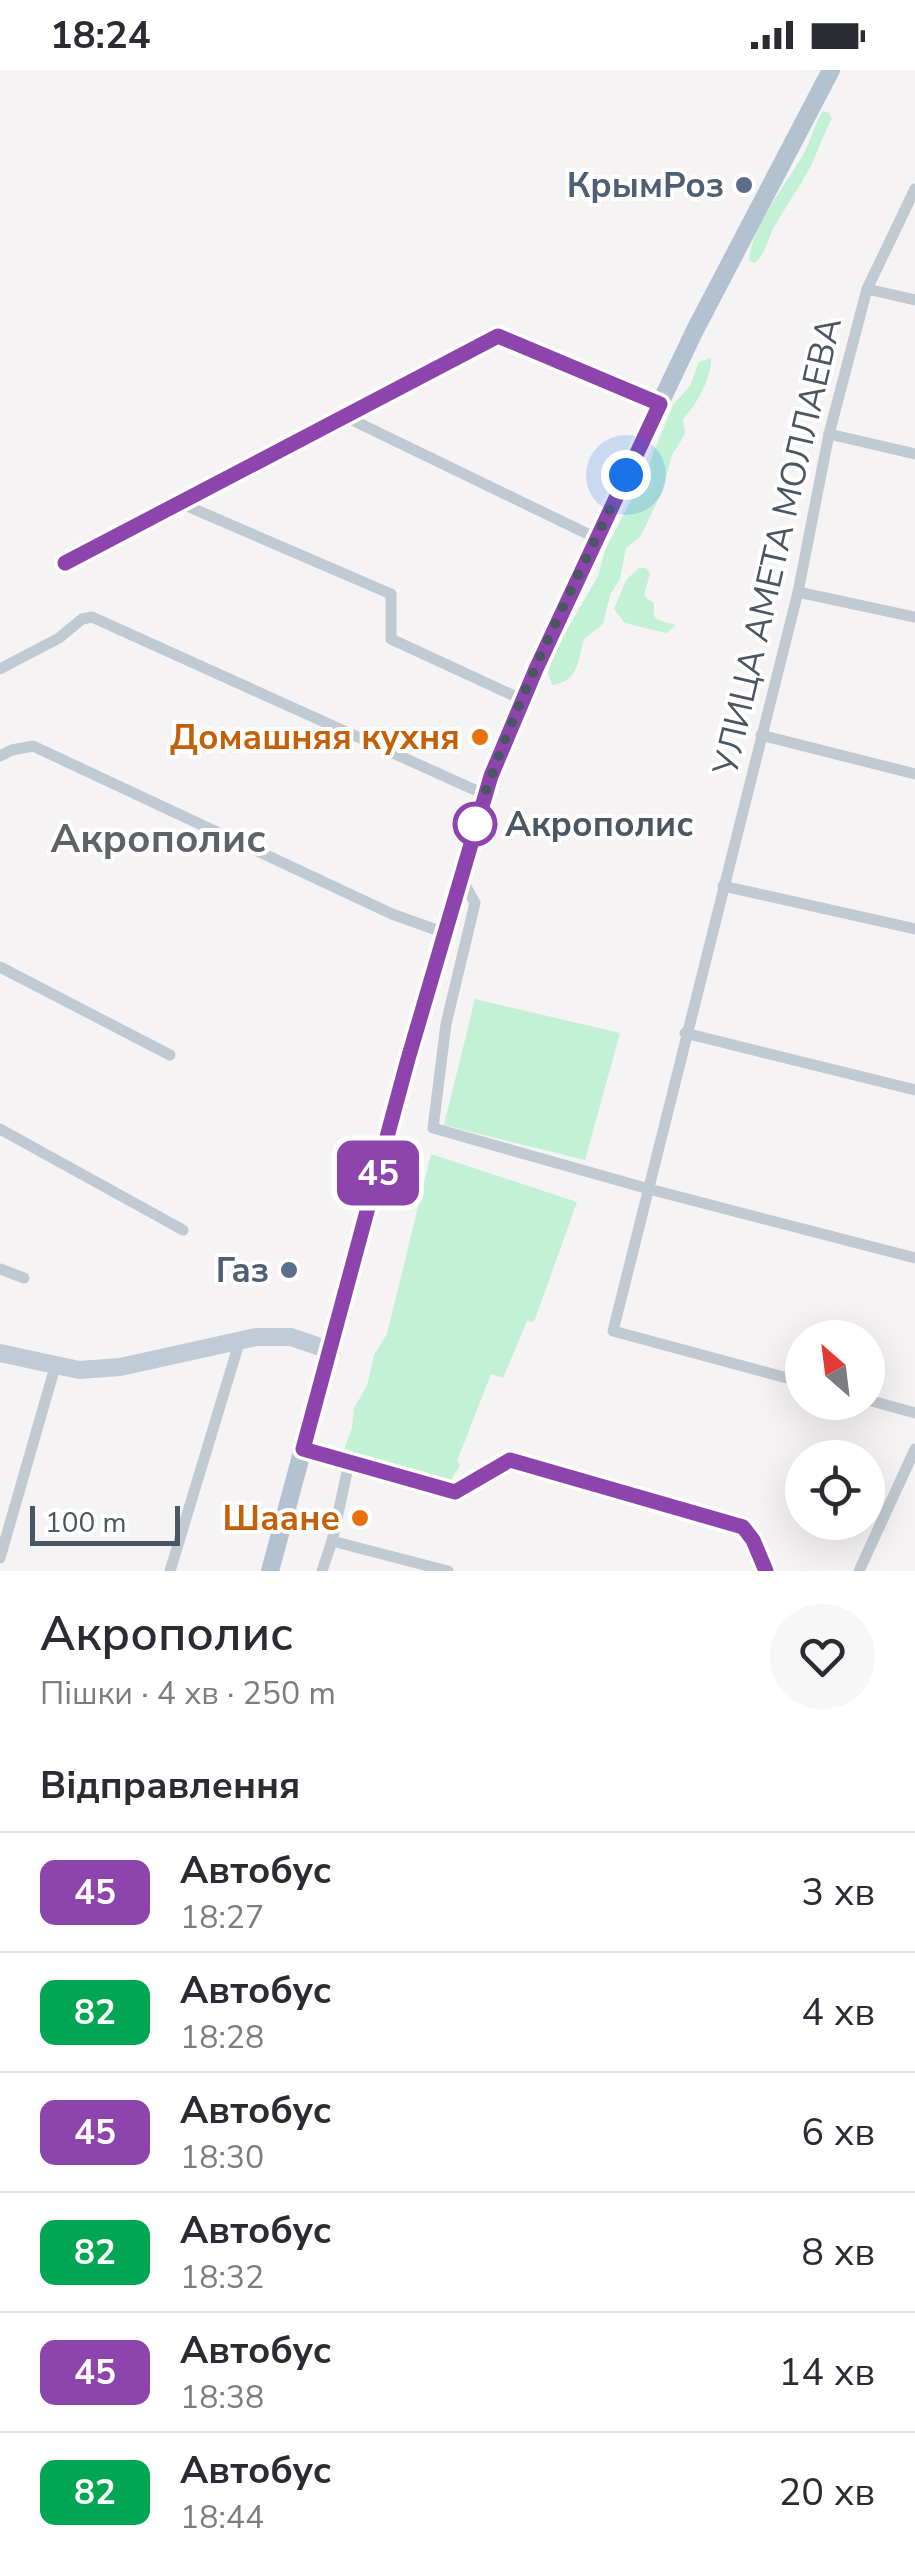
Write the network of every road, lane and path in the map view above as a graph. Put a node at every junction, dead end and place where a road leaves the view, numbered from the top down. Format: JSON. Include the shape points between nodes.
{"nodes":[{"id":1,"x":831,"y":70,"type":"edge"},
{"id":2,"x":915,"y":189,"type":"edge"},
{"id":3,"x":868,"y":289,"type":"junction"},
{"id":4,"x":915,"y":300,"type":"edge"},
{"id":5,"x":660,"y":404,"type":"junction"},
{"id":6,"x":344,"y":416,"type":"junction"},
{"id":7,"x":829,"y":434,"type":"junction"},
{"id":8,"x":915,"y":454,"type":"edge"},
{"id":9,"x":180,"y":502,"type":"junction"},
{"id":10,"x":596,"y":538,"type":"junction"},
{"id":11,"x":65,"y":563,"type":"dead end"},
{"id":12,"x":798,"y":592,"type":"junction"},
{"id":13,"x":915,"y":617,"type":"edge"},
{"id":14,"x":0,"y":669,"type":"edge"},
{"id":15,"x":523,"y":700,"type":"junction"},
{"id":16,"x":761,"y":735,"type":"junction"},
{"id":17,"x":0,"y":756,"type":"edge"},
{"id":18,"x":915,"y":774,"type":"edge"},
{"id":19,"x":486,"y":795,"type":"junction"},
{"id":20,"x":461,"y":878,"type":"junction"},
{"id":21,"x":723,"y":886,"type":"junction"},
{"id":22,"x":915,"y":929,"type":"edge"},
{"id":23,"x":445,"y":933,"type":"junction"},
{"id":24,"x":0,"y":967,"type":"edge"},
{"id":25,"x":685,"y":1033,"type":"junction"},
{"id":26,"x":170,"y":1055,"type":"dead end"},
{"id":27,"x":915,"y":1090,"type":"edge"},
{"id":28,"x":0,"y":1129,"type":"edge"},
{"id":29,"x":649,"y":1189,"type":"junction"},
{"id":30,"x":183,"y":1230,"type":"dead end"},
{"id":31,"x":915,"y":1258,"type":"edge"},
{"id":32,"x":0,"y":1269,"type":"edge"},
{"id":33,"x":24,"y":1278,"type":"dead end"},
{"id":34,"x":240,"y":1340,"type":"junction"},
{"id":35,"x":332,"y":1351,"type":"junction"},
{"id":36,"x":0,"y":1354,"type":"edge"},
{"id":37,"x":54,"y":1368,"type":"junction"},
{"id":38,"x":785,"y":1378,"type":"edge"},
{"id":39,"x":885,"y":1404,"type":"edge"},
{"id":40,"x":915,"y":1412,"type":"edge"},
{"id":41,"x":303,"y":1449,"type":"junction"},
{"id":42,"x":915,"y":1449,"type":"edge"},
{"id":43,"x":349,"y":1462,"type":"junction"},
{"id":44,"x":332,"y":1541,"type":"junction"},
{"id":45,"x":0,"y":1558,"type":"edge"},
{"id":46,"x":170,"y":1571,"type":"edge"},
{"id":47,"x":270,"y":1571,"type":"edge"},
{"id":48,"x":322,"y":1571,"type":"edge"},
{"id":49,"x":448,"y":1571,"type":"edge"},
{"id":50,"x":766,"y":1571,"type":"edge"},
{"id":51,"x":859,"y":1571,"type":"edge"}],
"edges":[{"from":1,"to":5,"type":"main road"},
{"from":2,"to":3,"type":"street","name":"УЛИЦА АМЕТА МОЛЛАЕВА"},
{"from":3,"to":4,"type":"street"},
{"from":3,"to":7,"type":"street","name":"УЛИЦА АМЕТА МОЛЛАЕВА"},
{"from":5,"to":6,"type":"street","via":[[498,336]]},
{"from":5,"to":10,"type":"main road"},
{"from":6,"to":9,"type":"street"},
{"from":6,"to":10,"type":"street"},
{"from":7,"to":8,"type":"street"},
{"from":7,"to":12,"type":"street","name":"УЛИЦА АМЕТА МОЛЛАЕВА"},
{"from":9,"to":11,"type":"street"},
{"from":9,"to":15,"type":"street","via":[[391,594],[391,639]]},
{"from":10,"to":15,"type":"main road"},
{"from":12,"to":13,"type":"street"},
{"from":12,"to":16,"type":"street","name":"УЛИЦА АМЕТА МОЛЛАЕВА"},
{"from":14,"to":19,"type":"street","via":[[92,617]]},
{"from":15,"to":19,"type":"main road"},
{"from":16,"to":18,"type":"street"},
{"from":16,"to":21,"type":"street","name":"УЛИЦА АМЕТА МОЛЛАЕВА"},
{"from":17,"to":23,"type":"street","via":[[33,746]]},
{"from":19,"to":20,"type":"main road"},
{"from":20,"to":23,"type":"main road"},
{"from":20,"to":29,"type":"street","via":[[475,904],[446,1024],[433,1128]]},
{"from":21,"to":22,"type":"street"},
{"from":21,"to":25,"type":"street","name":"УЛИЦА АМЕТА МОЛЛАЕВА"},
{"from":23,"to":35,"type":"main road"},
{"from":24,"to":26,"type":"street"},
{"from":25,"to":27,"type":"street"},
{"from":25,"to":29,"type":"street","name":"УЛИЦА АМЕТА МОЛЛАЕВА"},
{"from":28,"to":30,"type":"street"},
{"from":29,"to":31,"type":"street"},
{"from":29,"to":38,"type":"street","name":"УЛИЦА АМЕТА МОЛЛАЕВА","via":[[612,1332]]},
{"from":32,"to":33,"type":"street"},
{"from":34,"to":35,"type":"main road","via":[[291,1336]]},
{"from":34,"to":37,"type":"main road","via":[[120,1366]]},
{"from":34,"to":46,"type":"street"},
{"from":35,"to":41,"type":"main road"},
{"from":36,"to":37,"type":"main road"},
{"from":37,"to":45,"type":"street"},
{"from":39,"to":40,"type":"street"},
{"from":41,"to":43,"type":"street"},
{"from":41,"to":47,"type":"main road"},
{"from":42,"to":51,"type":"street"},
{"from":43,"to":44,"type":"street"},
{"from":43,"to":50,"type":"street","via":[[455,1492],[510,1460],[743,1527]]},
{"from":44,"to":48,"type":"street"},
{"from":44,"to":49,"type":"street"}]}
